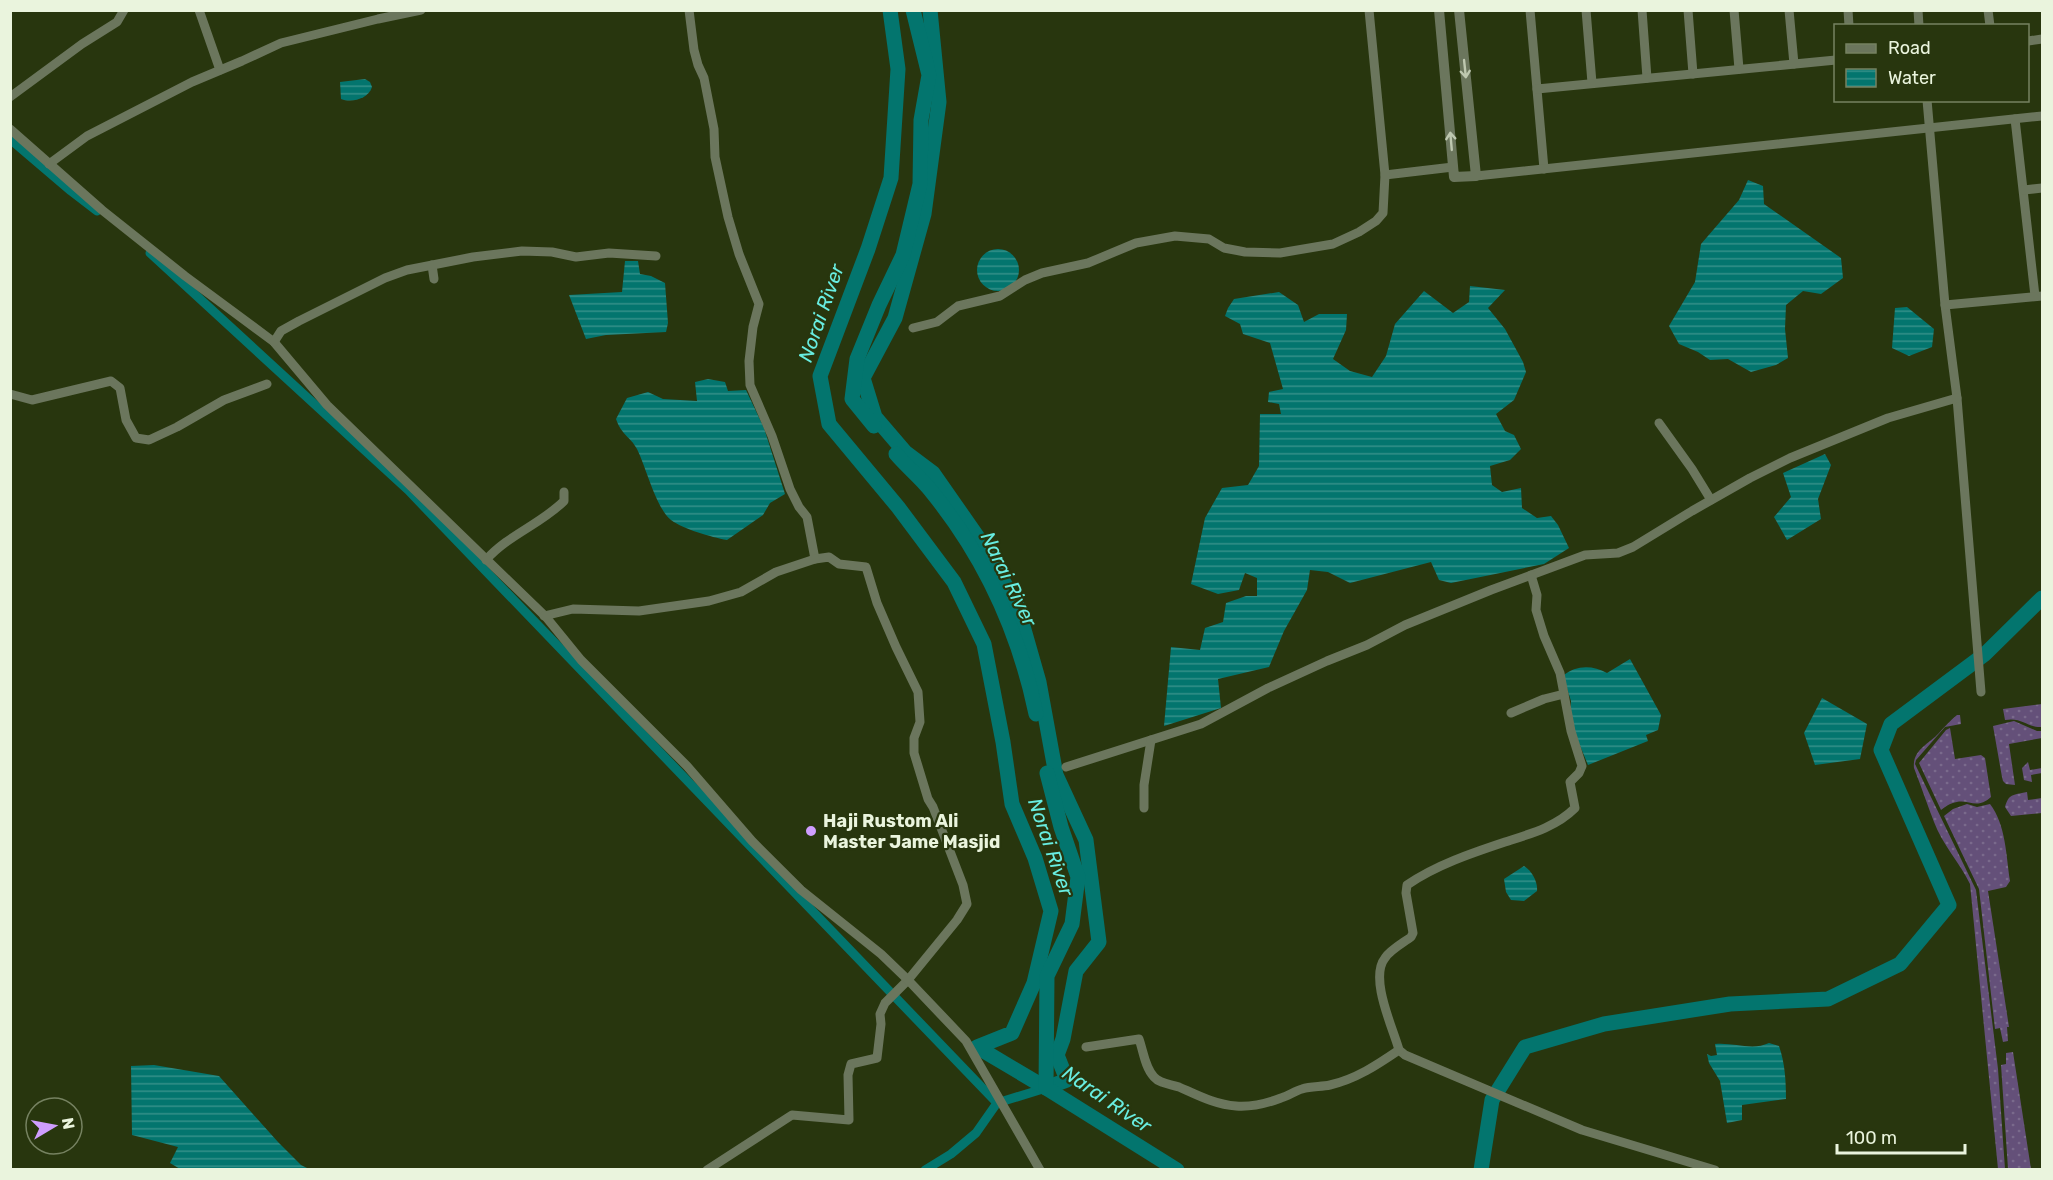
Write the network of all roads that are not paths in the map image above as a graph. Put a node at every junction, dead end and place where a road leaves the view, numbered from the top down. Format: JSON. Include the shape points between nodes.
{"nodes":[{"id":1,"x":124,"y":10,"type":"edge"},
{"id":2,"x":199,"y":10,"type":"edge"},
{"id":3,"x":421,"y":10,"type":"edge"},
{"id":4,"x":689,"y":10,"type":"edge"},
{"id":5,"x":1369,"y":10,"type":"edge"},
{"id":6,"x":1439,"y":10,"type":"edge"},
{"id":7,"x":1459,"y":10,"type":"edge"},
{"id":8,"x":1530,"y":10,"type":"edge"},
{"id":9,"x":1586,"y":10,"type":"edge"},
{"id":10,"x":1642,"y":10,"type":"edge"},
{"id":11,"x":1688,"y":10,"type":"edge"},
{"id":12,"x":1734,"y":10,"type":"edge"},
{"id":13,"x":1789,"y":10,"type":"edge"},
{"id":14,"x":1834,"y":60,"type":"edge"},
{"id":15,"x":1794,"y":64,"type":"junction"},
{"id":16,"x":1739,"y":69,"type":"junction"},
{"id":17,"x":220,"y":70,"type":"junction"},
{"id":18,"x":1693,"y":74,"type":"junction"},
{"id":19,"x":1647,"y":78,"type":"junction"},
{"id":20,"x":1592,"y":84,"type":"junction"},
{"id":21,"x":1537,"y":89,"type":"junction"},
{"id":22,"x":10,"y":98,"type":"edge"},
{"id":23,"x":1927,"y":102,"type":"edge"},
{"id":24,"x":2043,"y":116,"type":"edge"},
{"id":25,"x":2015,"y":119,"type":"junction"},
{"id":26,"x":1930,"y":128,"type":"junction"},
{"id":27,"x":10,"y":129,"type":"edge"},
{"id":28,"x":49,"y":164,"type":"junction"},
{"id":29,"x":1453,"y":167,"type":"junction"},
{"id":30,"x":1544,"y":169,"type":"junction"},
{"id":31,"x":1385,"y":175,"type":"junction"},
{"id":32,"x":1476,"y":176,"type":"junction"},
{"id":33,"x":2043,"y":188,"type":"edge"},
{"id":34,"x":2025,"y":190,"type":"junction"},
{"id":35,"x":656,"y":256,"type":"dead end"},
{"id":36,"x":432,"y":265,"type":"junction"},
{"id":37,"x":434,"y":279,"type":"dead end"},
{"id":38,"x":2039,"y":296,"type":"edge"},
{"id":39,"x":1945,"y":305,"type":"junction"},
{"id":40,"x":913,"y":328,"type":"dead end"},
{"id":41,"x":274,"y":342,"type":"junction"},
{"id":42,"x":267,"y":384,"type":"dead end"},
{"id":43,"x":10,"y":394,"type":"edge"},
{"id":44,"x":1957,"y":398,"type":"junction"},
{"id":45,"x":1659,"y":423,"type":"dead end"},
{"id":46,"x":564,"y":492,"type":"dead end"},
{"id":47,"x":1711,"y":500,"type":"junction"},
{"id":48,"x":815,"y":559,"type":"junction"},
{"id":49,"x":486,"y":560,"type":"junction"},
{"id":50,"x":1531,"y":575,"type":"junction"},
{"id":51,"x":544,"y":616,"type":"junction"},
{"id":52,"x":1981,"y":693,"type":"dead end"},
{"id":53,"x":1564,"y":694,"type":"junction"},
{"id":54,"x":1511,"y":713,"type":"dead end"},
{"id":55,"x":1151,"y":740,"type":"junction"},
{"id":56,"x":1066,"y":767,"type":"dead end"},
{"id":57,"x":1144,"y":808,"type":"dead end"},
{"id":58,"x":908,"y":980,"type":"junction"},
{"id":59,"x":1086,"y":1047,"type":"dead end"},
{"id":60,"x":1402,"y":1052,"type":"junction"},
{"id":61,"x":707,"y":1170,"type":"edge"},
{"id":62,"x":1040,"y":1170,"type":"edge"},
{"id":63,"x":1714,"y":1170,"type":"edge"}],
"edges":[{"from":1,"to":22,"type":"street","via":[[117,21]]},
{"from":2,"to":17,"type":"street"},
{"from":3,"to":17,"type":"street","via":[[281,42]]},
{"from":4,"to":48,"type":"street","via":[[728,217],[759,304],[749,361],[750,385],[790,489],[807,517]]},
{"from":5,"to":31,"type":"street"},
{"from":29,"to":6,"type":"street","one_way":true},
{"from":7,"to":32,"type":"street","one_way":true},
{"from":8,"to":21,"type":"street"},
{"from":9,"to":20,"type":"street"},
{"from":10,"to":19,"type":"street"},
{"from":11,"to":18,"type":"street"},
{"from":12,"to":16,"type":"street"},
{"from":13,"to":15,"type":"street"},
{"from":14,"to":15,"type":"street"},
{"from":15,"to":16,"type":"street"},
{"from":16,"to":18,"type":"street"},
{"from":17,"to":28,"type":"street","via":[[87,136]]},
{"from":18,"to":19,"type":"street"},
{"from":19,"to":20,"type":"street"},
{"from":20,"to":21,"type":"street"},
{"from":21,"to":30,"type":"street"},
{"from":23,"to":26,"type":"street"},
{"from":24,"to":25,"type":"street"},
{"from":25,"to":26,"type":"street"},
{"from":25,"to":34,"type":"street"},
{"from":26,"to":30,"type":"street"},
{"from":26,"to":39,"type":"street"},
{"from":27,"to":28,"type":"street"},
{"from":28,"to":41,"type":"street","via":[[102,210]]},
{"from":29,"to":31,"type":"street"},
{"from":29,"to":32,"type":"street","via":[[1454,177]]},
{"from":30,"to":32,"type":"street"},
{"from":31,"to":40,"type":"street","via":[[1383,213],[1359,232],[1333,244],[1280,252],[1245,252],[1224,248],[1209,239],[1175,236],[1136,243],[1088,263],[1042,273],[1000,296],[958,306],[937,322]]},
{"from":33,"to":34,"type":"street"},
{"from":34,"to":38,"type":"street"},
{"from":35,"to":36,"type":"street","via":[[609,253],[576,257],[522,251]]},
{"from":36,"to":37,"type":"street"},
{"from":36,"to":41,"type":"street","via":[[385,278],[281,331]]},
{"from":38,"to":39,"type":"street"},
{"from":39,"to":44,"type":"street"},
{"from":41,"to":49,"type":"street","via":[[327,405]]},
{"from":42,"to":43,"type":"street","via":[[224,400],[149,440],[136,438],[126,420],[120,388],[111,381],[32,400]]},
{"from":44,"to":47,"type":"street","via":[[1888,418],[1790,458]]},
{"from":44,"to":52,"type":"street"},
{"from":45,"to":47,"type":"street"},
{"from":46,"to":49,"type":"street","via":[[564,501],[555,510]]},
{"from":47,"to":50,"type":"street","via":[[1633,548],[1585,555]]},
{"from":48,"to":51,"type":"street","via":[[776,572],[741,592],[709,601],[639,611],[573,609]]},
{"from":48,"to":58,"type":"street","via":[[829,557],[839,564],[866,567],[882,614],[918,692],[920,723],[914,753],[963,885],[967,904]]},
{"from":49,"to":51,"type":"street"},
{"from":50,"to":53,"type":"street","via":[[1537,595],[1536,610]]},
{"from":50,"to":55,"type":"street","via":[[1327,661],[1210,720]]},
{"from":51,"to":58,"type":"street","via":[[581,660],[687,766],[752,841],[801,890]]},
{"from":53,"to":54,"type":"street"},
{"from":53,"to":60,"type":"street","via":[[1582,766],[1570,782],[1573,810],[1538,832],[1457,859],[1407,885],[1413,933],[1384,958],[1380,987]]},
{"from":55,"to":56,"type":"street"},
{"from":55,"to":57,"type":"street"},
{"from":58,"to":61,"type":"street","via":[[879,1014],[877,1058],[851,1064],[849,1120],[792,1115]]},
{"from":58,"to":62,"type":"street","via":[[966,1041]]},
{"from":59,"to":60,"type":"street","via":[[1139,1039],[1148,1068],[1162,1083],[1238,1106],[1281,1099],[1301,1089],[1349,1079]]},
{"from":60,"to":63,"type":"street","via":[[1582,1130]]}]}
